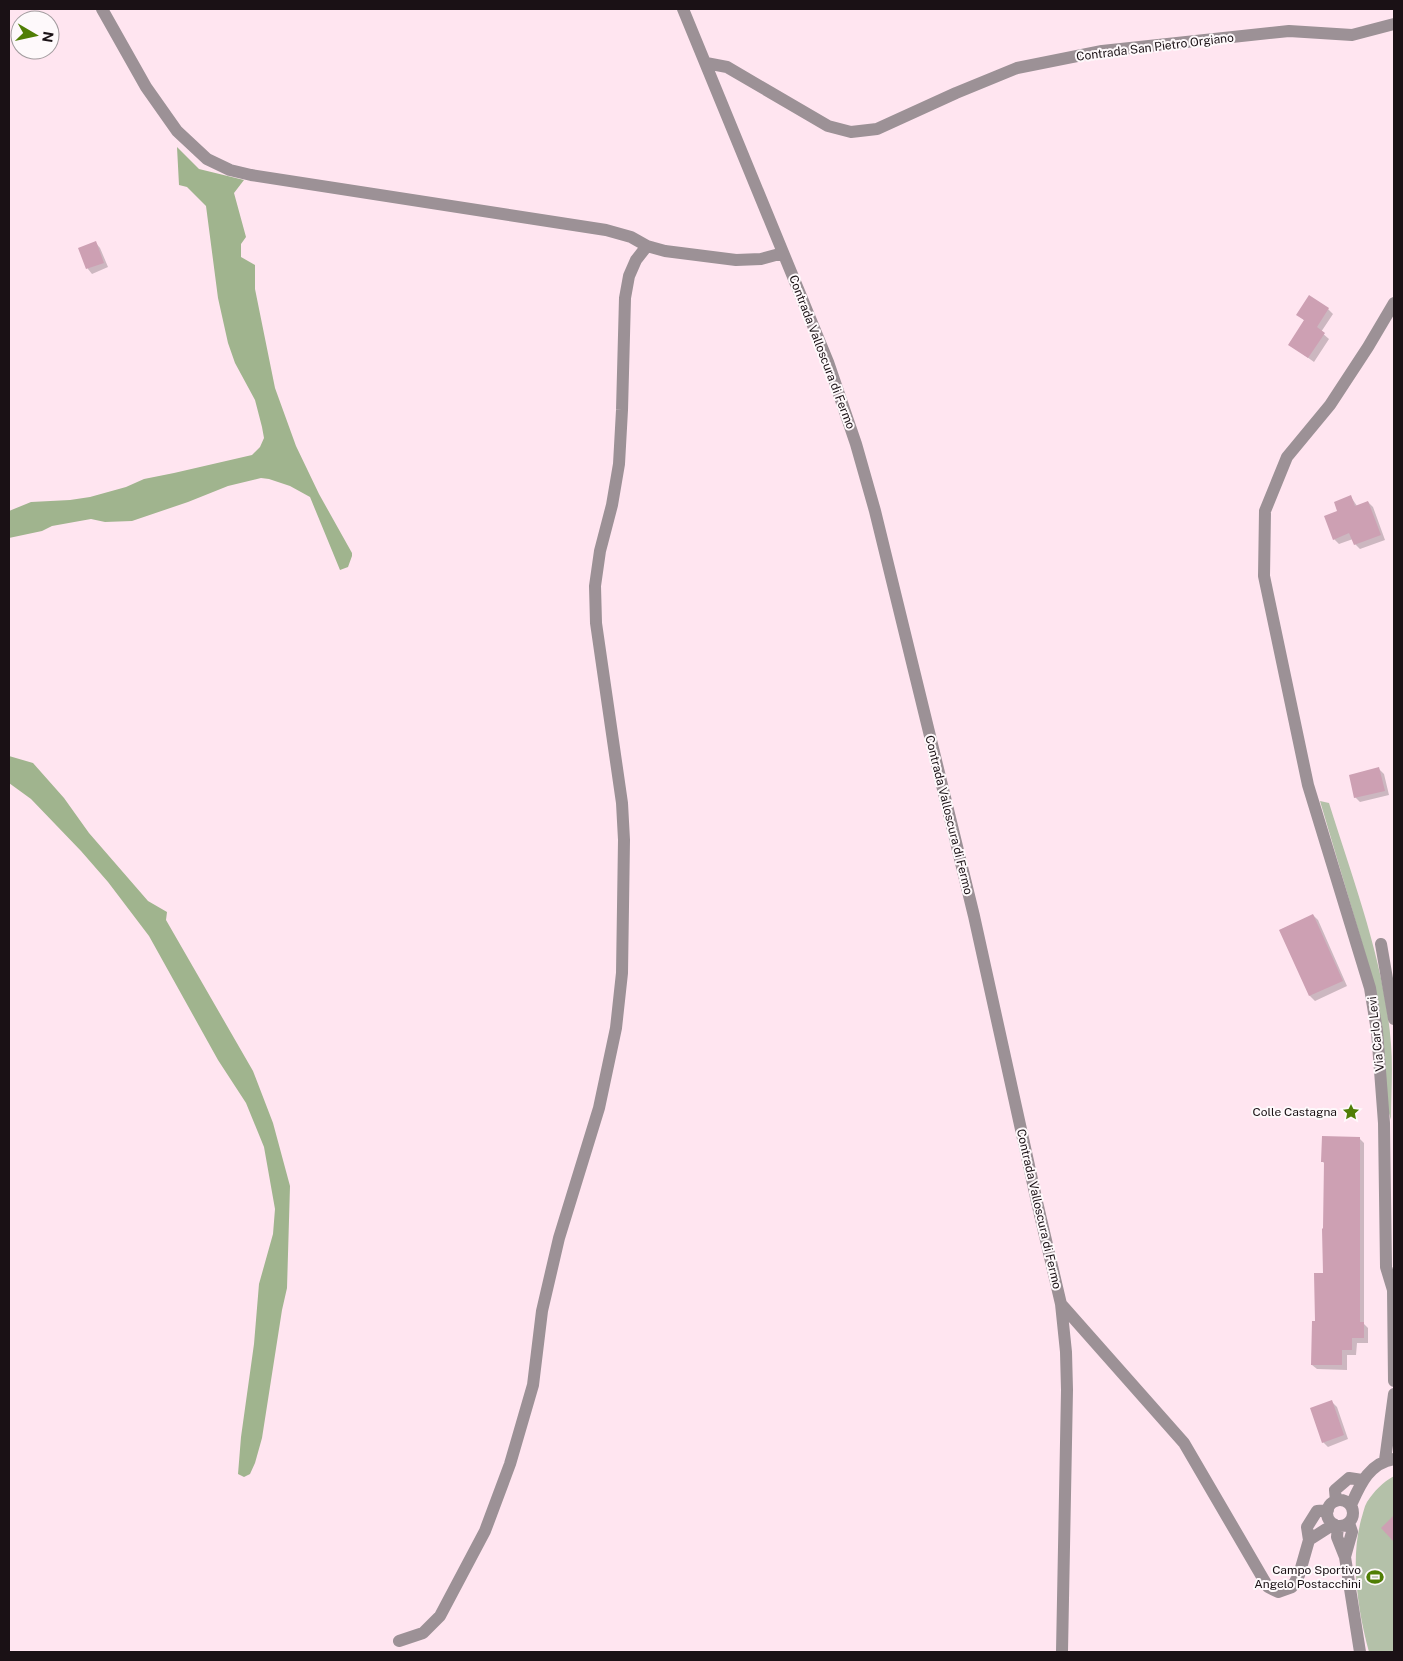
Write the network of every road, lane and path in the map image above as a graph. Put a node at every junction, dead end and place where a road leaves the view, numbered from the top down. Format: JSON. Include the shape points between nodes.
{"nodes":[{"id":1,"x":102,"y":9,"type":"edge"},
{"id":2,"x":684,"y":9,"type":"edge"},
{"id":3,"x":1394,"y":24,"type":"edge"},
{"id":4,"x":706,"y":63,"type":"junction"},
{"id":5,"x":647,"y":246,"type":"junction"},
{"id":6,"x":784,"y":254,"type":"junction"},
{"id":7,"x":1394,"y":302,"type":"edge"},
{"id":8,"x":1380,"y":944,"type":"dead end"},
{"id":9,"x":1394,"y":1019,"type":"edge"},
{"id":10,"x":1394,"y":1289,"type":"edge"},
{"id":11,"x":1060,"y":1304,"type":"junction"},
{"id":12,"x":1394,"y":1381,"type":"edge"},
{"id":13,"x":1394,"y":1394,"type":"edge"},
{"id":14,"x":1390,"y":1460,"type":"edge"},
{"id":15,"x":1362,"y":1480,"type":"junction"},
{"id":16,"x":1332,"y":1505,"type":"junction"},
{"id":17,"x":1351,"y":1505,"type":"junction"},
{"id":18,"x":1340,"y":1525,"type":"junction"},
{"id":19,"x":1309,"y":1540,"type":"junction"},
{"id":20,"x":399,"y":1641,"type":"dead end"},
{"id":21,"x":1062,"y":1652,"type":"edge"},
{"id":22,"x":1360,"y":1652,"type":"edge"}],
"edges":[{"from":1,"to":5,"type":"street","via":[[146,87],[178,131],[207,159],[230,170],[606,230],[631,237]]},
{"from":2,"to":4,"type":"street","name":"Contrada Valloscura di Fermo"},
{"from":3,"to":4,"type":"street","name":"Contrada San Pietro Orgiano","via":[[1352,35],[1288,31],[1111,50],[1017,68],[877,129],[851,132],[828,126],[727,67]]},
{"from":4,"to":6,"type":"street","name":"Contrada Valloscura di Fermo"},
{"from":5,"to":6,"type":"street","via":[[736,260]]},
{"from":5,"to":20,"type":"street","via":[[636,260],[625,298],[619,464],[595,586],[596,623],[622,803],[622,973],[616,1028],[599,1108],[559,1238],[542,1311],[533,1385],[510,1464],[485,1531],[440,1616],[423,1633]]},
{"from":6,"to":11,"type":"street","name":"Contrada Valloscura di Fermo","via":[[828,362],[875,511],[974,916]]},
{"from":7,"to":10,"type":"street","name":"Via Carlo Levi","via":[[1330,405],[1287,457],[1265,511],[1264,576],[1308,785],[1370,988],[1377,1031],[1384,1123],[1386,1267]]},
{"from":8,"to":9,"type":"street","name":"Via Carlo Levi"},
{"from":10,"to":12,"type":"street","name":"Via Carlo Levi"},
{"from":11,"to":19,"type":"street","via":[[1184,1443],[1268,1587],[1278,1592],[1292,1587],[1299,1575]]},
{"from":11,"to":21,"type":"street","name":"Contrada Valloscura di Fermo","via":[[1067,1390]]},
{"from":13,"to":14,"type":"street"},
{"from":14,"to":15,"type":"street"},
{"from":15,"to":16,"type":"street","via":[[1349,1478],[1335,1490]]},
{"from":15,"to":17,"type":"street"},
{"from":16,"to":17,"type":"street","via":[[1344,1500]]},
{"from":16,"to":18,"type":"street","via":[[1328,1518]]},
{"from":16,"to":19,"type":"street","via":[[1316,1511],[1307,1527]]},
{"from":17,"to":18,"type":"street","via":[[1354,1513]]},
{"from":18,"to":19,"type":"street"},
{"from":18,"to":22,"type":"street","via":[[1337,1537],[1345,1557]]}]}
